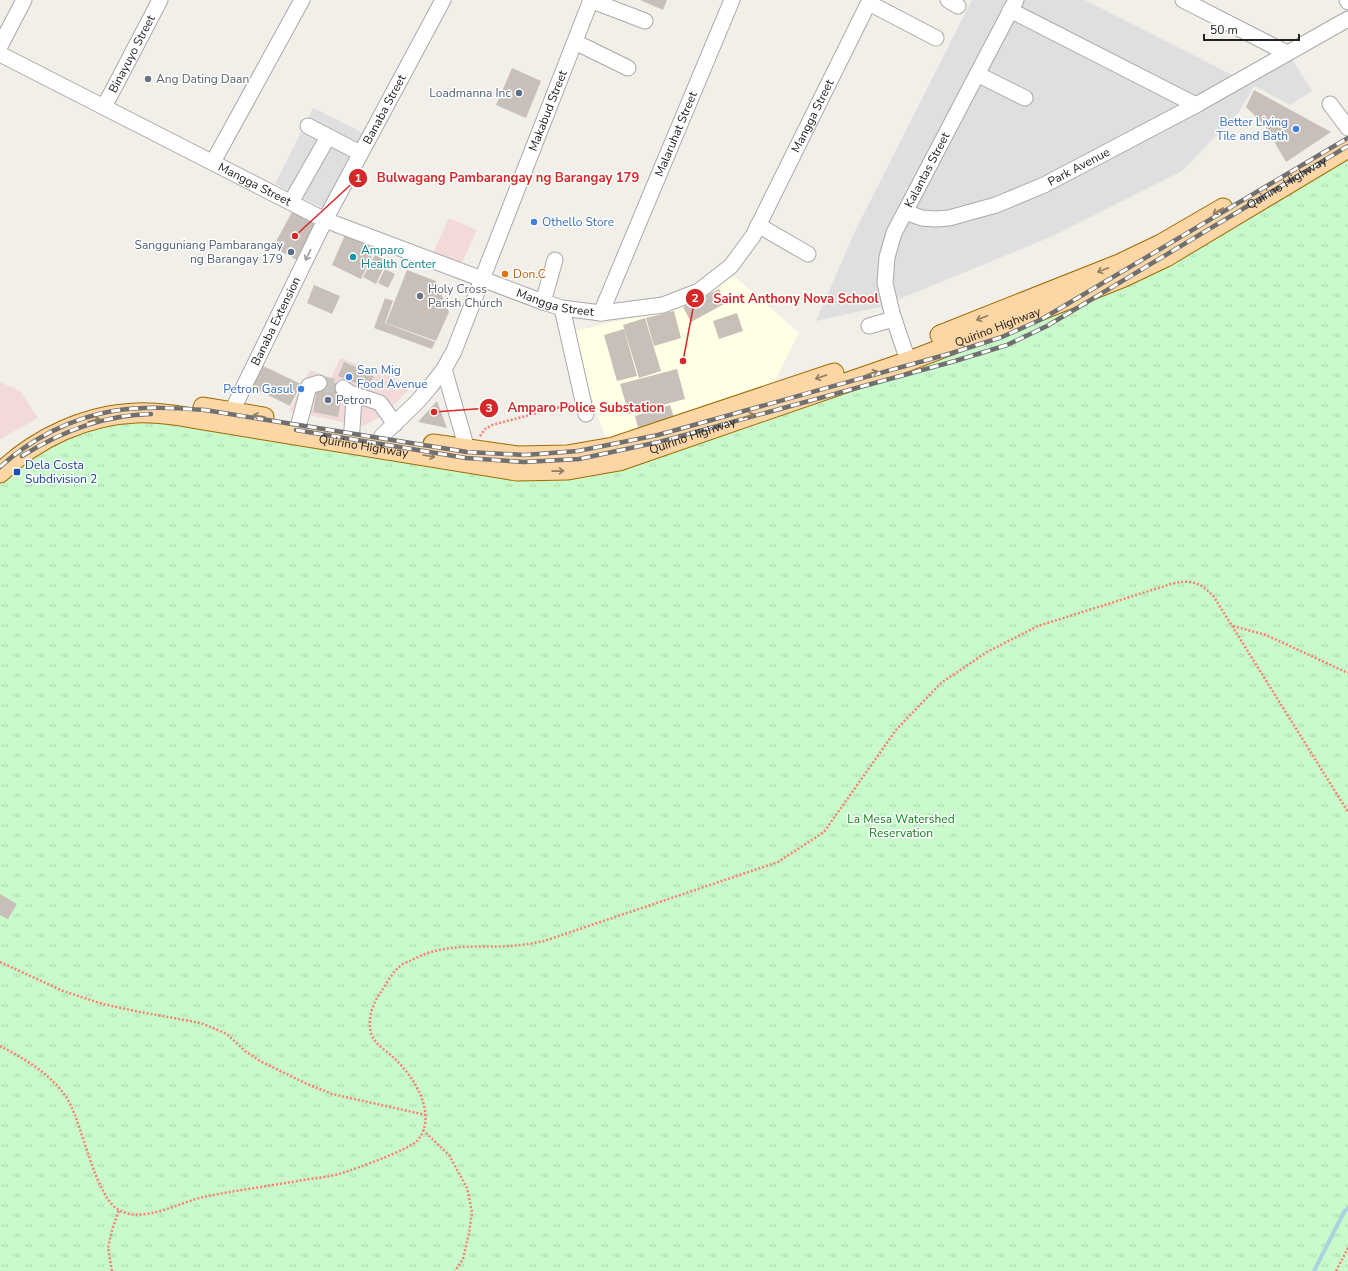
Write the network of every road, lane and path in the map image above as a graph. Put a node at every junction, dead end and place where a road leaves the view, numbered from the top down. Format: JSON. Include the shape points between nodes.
{"nodes":[{"id":1,"x":24,"y":0,"type":"edge"},
{"id":2,"x":160,"y":0,"type":"edge"},
{"id":3,"x":302,"y":0,"type":"edge"},
{"id":4,"x":443,"y":0,"type":"edge"},
{"id":5,"x":591,"y":0,"type":"edge"},
{"id":6,"x":1183,"y":0,"type":"edge"},
{"id":7,"x":726,"y":1,"type":"edge"},
{"id":8,"x":869,"y":1,"type":"edge"},
{"id":9,"x":1013,"y":5,"type":"edge"},
{"id":10,"x":1348,"y":19,"type":"edge"},
{"id":11,"x":645,"y":21,"type":"dead end"},
{"id":12,"x":936,"y":38,"type":"dead end"},
{"id":13,"x":574,"y":42,"type":"junction"},
{"id":14,"x":0,"y":46,"type":"edge"},
{"id":15,"x":1287,"y":53,"type":"junction"},
{"id":16,"x":0,"y":54,"type":"edge"},
{"id":17,"x":628,"y":68,"type":"dead end"},
{"id":18,"x":977,"y":74,"type":"junction"},
{"id":19,"x":1025,"y":98,"type":"dead end"},
{"id":20,"x":1330,"y":104,"type":"dead end"},
{"id":21,"x":1196,"y":105,"type":"junction"},
{"id":22,"x":104,"y":107,"type":"junction"},
{"id":23,"x":308,"y":126,"type":"dead end"},
{"id":24,"x":1348,"y":128,"type":"edge"},
{"id":25,"x":1348,"y":134,"type":"edge"},
{"id":26,"x":328,"y":136,"type":"junction"},
{"id":27,"x":1348,"y":148,"type":"edge"},
{"id":28,"x":360,"y":153,"type":"junction"},
{"id":29,"x":214,"y":162,"type":"junction"},
{"id":30,"x":1294,"y":173,"type":"junction"},
{"id":31,"x":291,"y":202,"type":"junction"},
{"id":32,"x":905,"y":212,"type":"junction"},
{"id":33,"x":326,"y":220,"type":"junction"},
{"id":34,"x":758,"y":225,"type":"junction"},
{"id":35,"x":808,"y":254,"type":"dead end"},
{"id":36,"x":555,"y":260,"type":"dead end"},
{"id":37,"x":482,"y":280,"type":"junction"},
{"id":38,"x":543,"y":302,"type":"junction"},
{"id":39,"x":562,"y":308,"type":"junction"},
{"id":40,"x":601,"y":313,"type":"junction"},
{"id":41,"x":894,"y":319,"type":"junction"},
{"id":42,"x":869,"y":326,"type":"dead end"},
{"id":43,"x":906,"y":355,"type":"junction"},
{"id":44,"x":444,"y":368,"type":"junction"},
{"id":45,"x":319,"y":382,"type":"dead end"},
{"id":46,"x":585,"y":407,"type":"joint"},
{"id":47,"x":232,"y":418,"type":"junction"},
{"id":48,"x":297,"y":429,"type":"junction"},
{"id":49,"x":385,"y":436,"type":"junction"},
{"id":50,"x":352,"y":438,"type":"junction"},
{"id":51,"x":472,"y":450,"type":"junction"},
{"id":52,"x":0,"y":455,"type":"edge"},
{"id":53,"x":0,"y":473,"type":"edge"},
{"id":54,"x":1232,"y":626,"type":"junction"},
{"id":55,"x":1348,"y":673,"type":"edge"},
{"id":56,"x":1348,"y":812,"type":"edge"},
{"id":57,"x":0,"y":962,"type":"edge"},
{"id":58,"x":0,"y":1046,"type":"edge"},
{"id":59,"x":426,"y":1114,"type":"junction"},
{"id":60,"x":423,"y":1130,"type":"junction"},
{"id":61,"x":119,"y":1210,"type":"junction"},
{"id":62,"x":1348,"y":1248,"type":"edge"},
{"id":63,"x":112,"y":1271,"type":"edge"},
{"id":64,"x":455,"y":1271,"type":"edge"},
{"id":65,"x":1336,"y":1271,"type":"edge"}],
"edges":[{"from":1,"to":14,"type":"street"},
{"from":2,"to":22,"type":"street","name":"Binayuyo Street"},
{"from":3,"to":29,"type":"street"},
{"from":4,"to":28,"type":"street","name":"Banaba Street"},
{"from":5,"to":11,"type":"street"},
{"from":5,"to":13,"type":"street","name":"Makabud Street"},
{"from":6,"to":15,"type":"street"},
{"from":7,"to":40,"type":"street","name":"Malaruhat Street"},
{"from":8,"to":12,"type":"street"},
{"from":8,"to":34,"type":"street","name":"Mangga Street"},
{"from":9,"to":18,"type":"street","name":"Kalantas Street"},
{"from":9,"to":21,"type":"street"},
{"from":10,"to":15,"type":"street","name":"Park Avenue"},
{"from":13,"to":17,"type":"street"},
{"from":13,"to":37,"type":"street","name":"Makabud Street"},
{"from":15,"to":21,"type":"street","name":"Park Avenue"},
{"from":16,"to":22,"type":"street","name":"Mangga Street"},
{"from":18,"to":19,"type":"street"},
{"from":18,"to":32,"type":"street","name":"Kalantas Street"},
{"from":20,"to":24,"type":"street"},
{"from":21,"to":32,"type":"street","name":"Park Avenue","via":[[1044,185],[996,205],[949,218],[922,218]]},
{"from":22,"to":29,"type":"street","name":"Mangga Street"},
{"from":23,"to":26,"type":"street"},
{"from":25,"to":30,"type":"main road","name":"Quirino Highway"},
{"from":26,"to":28,"type":"street"},
{"from":26,"to":31,"type":"street"},
{"from":27,"to":30,"type":"main road","name":"Quirino Highway"},
{"from":28,"to":33,"type":"street","name":"Banaba Street"},
{"from":29,"to":31,"type":"street","name":"Mangga Street"},
{"from":30,"to":43,"type":"main road","name":"Quirino Highway","via":[[1119,264]]},
{"from":31,"to":33,"type":"street","name":"Mangga Street"},
{"from":32,"to":41,"type":"street","name":"Kalantas Street","via":[[894,233],[887,257],[885,283]]},
{"from":33,"to":37,"type":"street","name":"Mangga Street"},
{"from":33,"to":47,"type":"street","name":"Banaba Extension","one_way":true},
{"from":34,"to":35,"type":"street"},
{"from":34,"to":40,"type":"street","name":"Mangga Street","via":[[731,266],[699,291],[662,305]]},
{"from":36,"to":38,"type":"street"},
{"from":37,"to":38,"type":"street","name":"Mangga Street"},
{"from":37,"to":44,"type":"street","name":"Makabud Street","via":[[454,351]]},
{"from":38,"to":39,"type":"street","name":"Mangga Street"},
{"from":39,"to":40,"type":"street","name":"Mangga Street"},
{"from":39,"to":46,"type":"street"},
{"from":41,"to":42,"type":"street"},
{"from":41,"to":43,"type":"street","name":"Kalantas Street"},
{"from":49,"to":43,"type":"main road","name":"Quirino Highway","one_way":true,"via":[[517,471],[568,470],[619,461]]},
{"from":43,"to":51,"type":"main road","name":"Quirino Highway","one_way":true,"via":[[613,447],[568,455],[539,456]]},
{"from":44,"to":49,"type":"street","name":"Makabud Street"},
{"from":44,"to":51,"type":"street"},
{"from":45,"to":48,"type":"street","via":[[309,386]]},
{"from":46,"to":51,"type":"path","via":[[492,425],[485,429]]},
{"from":47,"to":48,"type":"main road","name":"Quirino Highway"},
{"from":47,"to":52,"type":"main road","name":"Quirino Highway","via":[[142,400],[105,404],[51,422],[30,433]]},
{"from":53,"to":47,"type":"main road","name":"Quirino Highway","one_way":true,"via":[[18,456],[37,444],[74,426],[110,416],[158,413]]},
{"from":48,"to":50,"type":"main road","name":"Quirino Highway"},
{"from":49,"to":50,"type":"main road","name":"Quirino Highway"},
{"from":49,"to":50,"type":"street","via":[[380,404],[347,390],[354,399]]},
{"from":49,"to":51,"type":"main road","name":"Quirino Highway"},
{"from":54,"to":55,"type":"path","via":[[1266,635]]},
{"from":54,"to":56,"type":"path"},
{"from":54,"to":59,"type":"path","via":[[1208,589],[1197,583],[1183,581],[1038,626],[987,652],[941,682],[896,730],[824,832],[778,862],[544,941],[514,946],[457,946],[420,955],[398,967],[376,998],[370,1018],[371,1033],[376,1042],[410,1075],[421,1096]]},
{"from":57,"to":59,"type":"path","via":[[63,990],[103,1004],[201,1023],[227,1034],[260,1061],[332,1094]]},
{"from":58,"to":61,"type":"path","via":[[55,1083],[68,1101],[106,1198]]},
{"from":59,"to":60,"type":"path"},
{"from":60,"to":61,"type":"path","via":[[418,1141],[405,1149],[340,1174],[202,1197],[154,1213],[132,1214]]},
{"from":60,"to":64,"type":"path","via":[[449,1155],[467,1188],[472,1212],[469,1233],[463,1259]]},
{"from":61,"to":63,"type":"path","via":[[108,1248]]},
{"from":62,"to":65,"type":"path"}]}
